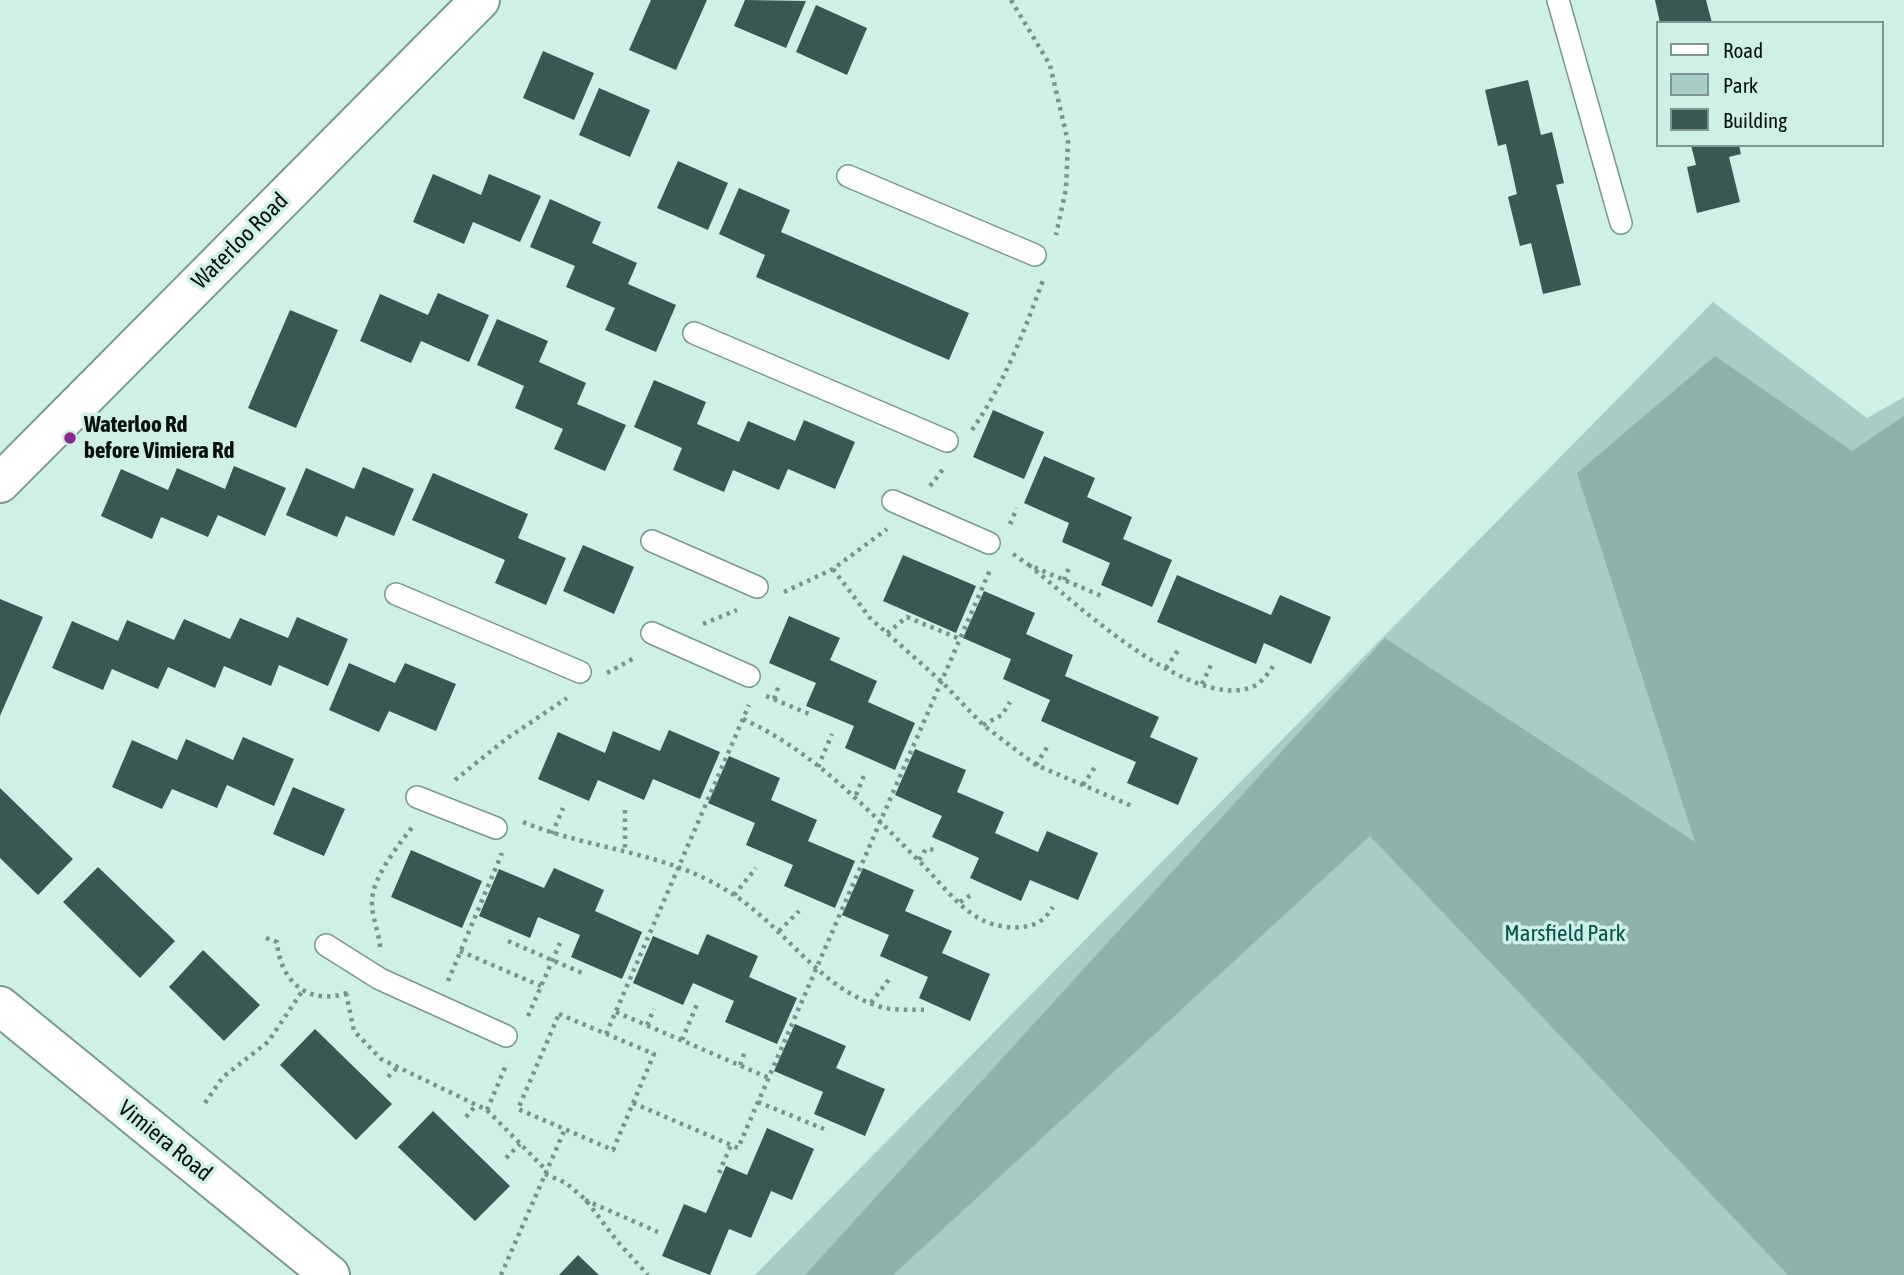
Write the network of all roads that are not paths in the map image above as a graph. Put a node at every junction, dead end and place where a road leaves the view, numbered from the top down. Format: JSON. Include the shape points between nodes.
{"nodes":[{"id":1,"x":480,"y":0,"type":"edge"},
{"id":2,"x":1559,"y":0,"type":"edge"},
{"id":3,"x":848,"y":176,"type":"dead end"},
{"id":4,"x":1621,"y":223,"type":"dead end"},
{"id":5,"x":1035,"y":255,"type":"dead end"},
{"id":6,"x":694,"y":333,"type":"dead end"},
{"id":7,"x":947,"y":441,"type":"dead end"},
{"id":8,"x":0,"y":482,"type":"edge"},
{"id":9,"x":902,"y":504,"type":"road end"},
{"id":10,"x":652,"y":541,"type":"dead end"},
{"id":11,"x":989,"y":542,"type":"dead end"},
{"id":12,"x":396,"y":594,"type":"dead end"},
{"id":13,"x":760,"y":596,"type":"road end"},
{"id":14,"x":660,"y":637,"type":"road end"},
{"id":15,"x":586,"y":680,"type":"road end"},
{"id":16,"x":752,"y":683,"type":"road end"},
{"id":17,"x":424,"y":800,"type":"road end"},
{"id":18,"x":501,"y":836,"type":"road end"},
{"id":19,"x":327,"y":945,"type":"dead end"},
{"id":20,"x":0,"y":1006,"type":"edge"},
{"id":21,"x":506,"y":1035,"type":"dead end"},
{"id":22,"x":330,"y":1275,"type":"edge"}],
"edges":[{"from":1,"to":8,"type":"street","name":"Waterloo Road"},
{"from":2,"to":4,"type":"lane"},
{"from":3,"to":5,"type":"lane"},
{"from":6,"to":7,"type":"lane"},
{"from":9,"to":11,"type":"lane"},
{"from":10,"to":13,"type":"lane"},
{"from":12,"to":15,"type":"lane"},
{"from":14,"to":16,"type":"lane"},
{"from":17,"to":18,"type":"lane"},
{"from":19,"to":21,"type":"lane","via":[[372,974]]},
{"from":20,"to":22,"type":"street","name":"Vimiera Road"}]}
